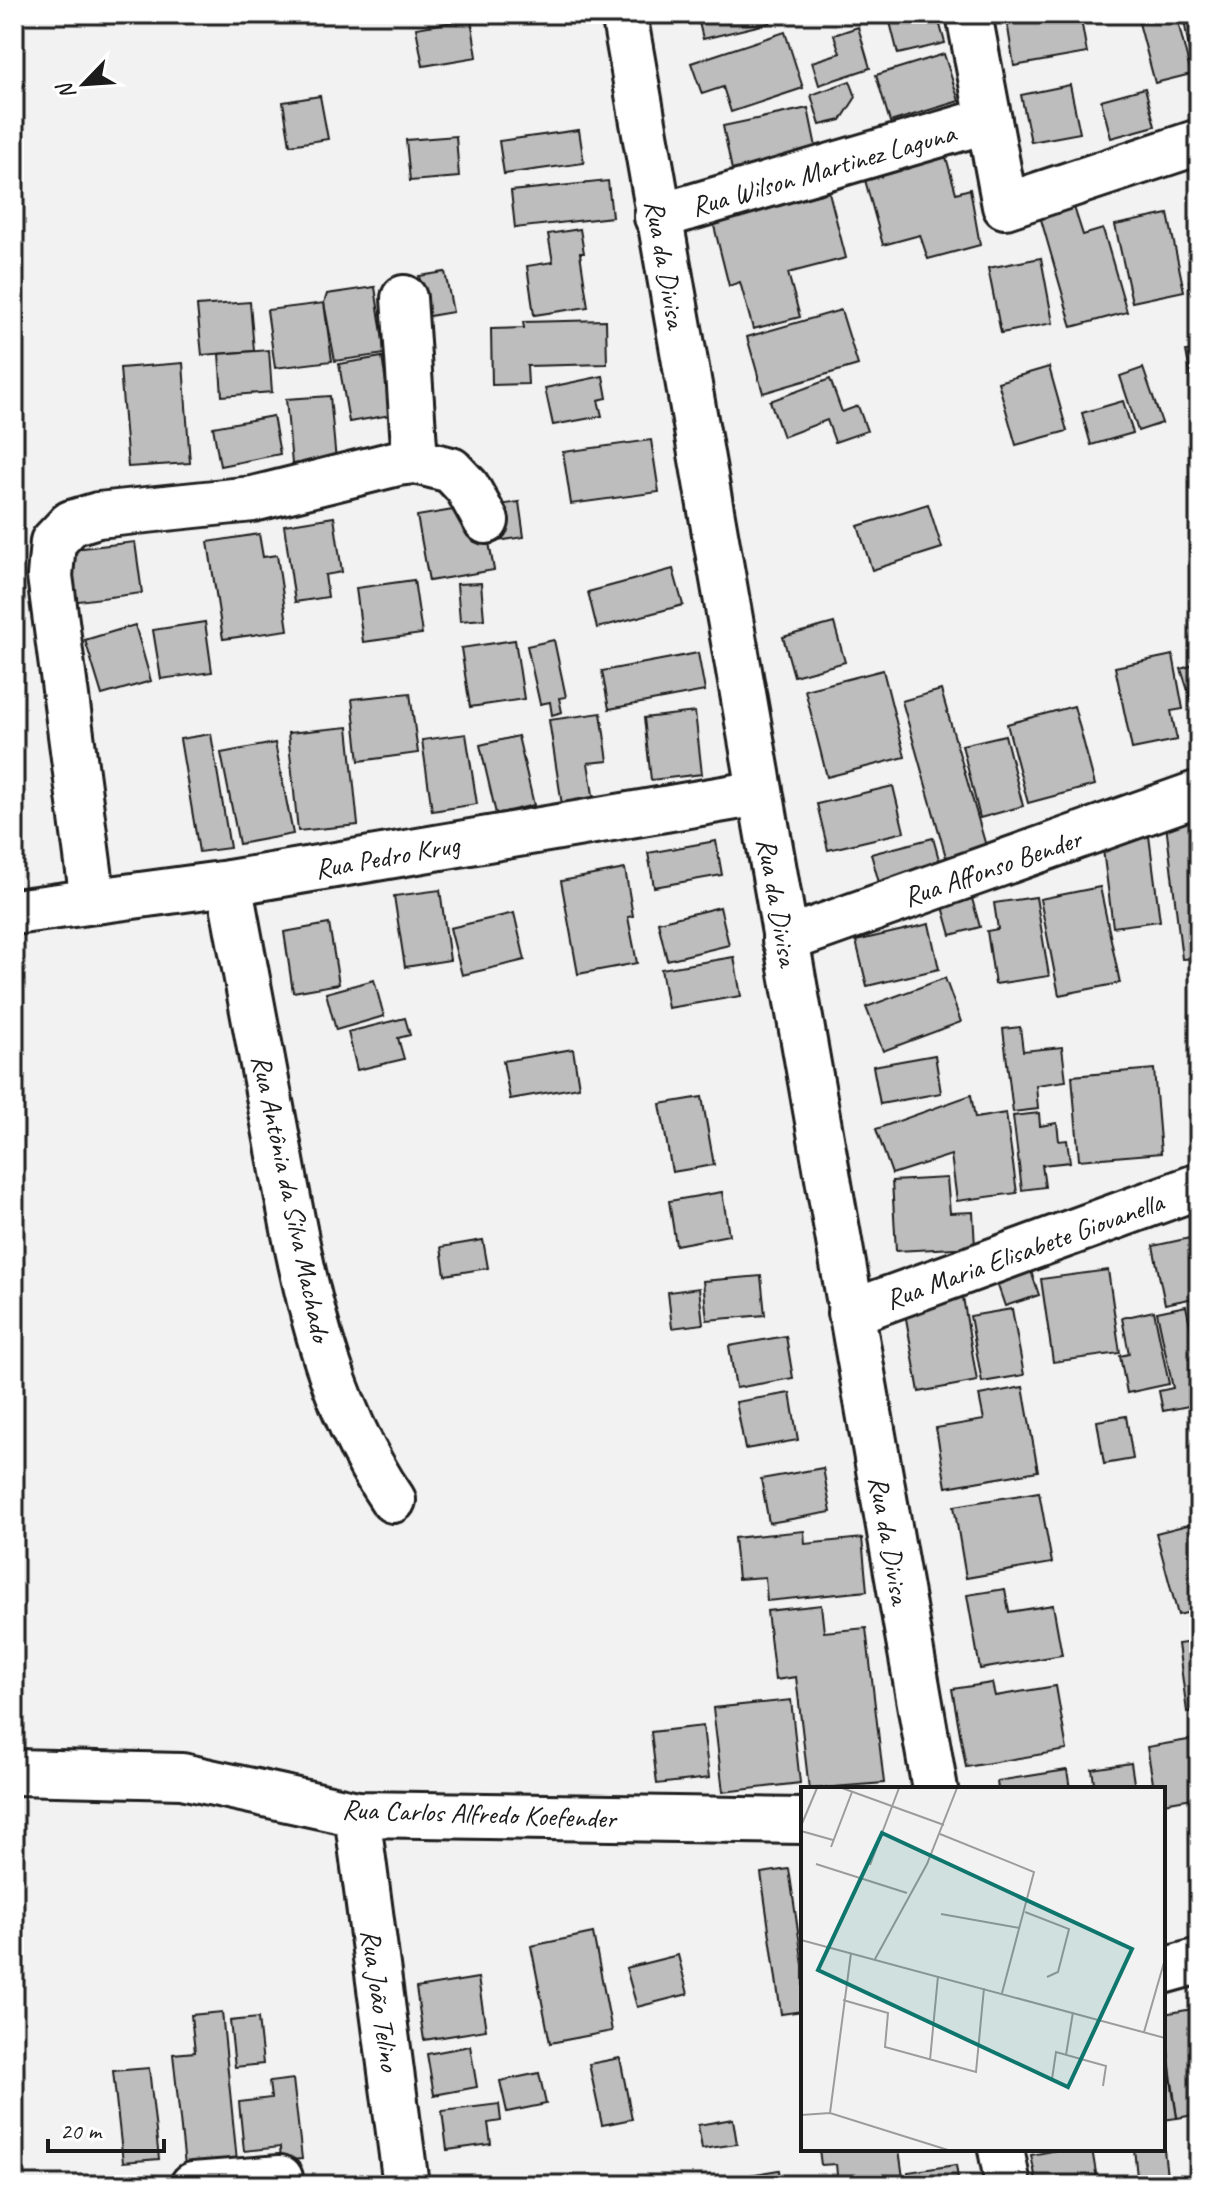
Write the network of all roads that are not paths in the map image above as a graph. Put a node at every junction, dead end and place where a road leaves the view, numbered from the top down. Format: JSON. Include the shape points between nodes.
{"nodes":[{"id":1,"x":624,"y":14,"type":"edge"},
{"id":2,"x":969,"y":14,"type":"edge"},
{"id":3,"x":989,"y":120,"type":"junction"},
{"id":4,"x":1199,"y":142,"type":"edge"},
{"id":5,"x":657,"y":217,"type":"junction"},
{"id":6,"x":404,"y":298,"type":"dead end"},
{"id":7,"x":415,"y":461,"type":"junction"},
{"id":8,"x":486,"y":521,"type":"dead end"},
{"id":9,"x":759,"y":793,"type":"junction"},
{"id":10,"x":1199,"y":793,"type":"edge"},
{"id":11,"x":229,"y":883,"type":"junction"},
{"id":12,"x":93,"y":901,"type":"junction"},
{"id":13,"x":14,"y":912,"type":"edge"},
{"id":14,"x":785,"y":940,"type":"junction"},
{"id":15,"x":1199,"y":1186,"type":"edge"},
{"id":16,"x":850,"y":1313,"type":"junction"},
{"id":17,"x":393,"y":1500,"type":"dead end"},
{"id":18,"x":14,"y":1772,"type":"edge"},
{"id":19,"x":935,"y":1787,"type":"edge"},
{"id":20,"x":357,"y":1814,"type":"junction"},
{"id":21,"x":801,"y":1821,"type":"edge"},
{"id":22,"x":1199,"y":1961,"type":"edge"},
{"id":23,"x":1165,"y":1970,"type":"edge"},
{"id":24,"x":1001,"y":2151,"type":"edge"},
{"id":25,"x":280,"y":2178,"type":"dead end"},
{"id":26,"x":193,"y":2185,"type":"edge"},
{"id":27,"x":406,"y":2185,"type":"edge"},
{"id":28,"x":1008,"y":2185,"type":"edge"}],
"edges":[{"from":1,"to":5,"type":"street","name":"Rua da Divisa"},
{"from":2,"to":3,"type":"street"},
{"from":3,"to":4,"type":"street","via":[[1005,206]]},
{"from":3,"to":5,"type":"street","name":"Rua Wilson Martinez Laguna"},
{"from":5,"to":9,"type":"street","name":"Rua da Divisa"},
{"from":6,"to":7,"type":"street"},
{"from":7,"to":8,"type":"street","via":[[451,470]]},
{"from":7,"to":12,"type":"street","via":[[253,499],[98,515],[71,523],[53,542],[50,576]]},
{"from":9,"to":11,"type":"street","name":"Rua Pedro Krug"},
{"from":9,"to":14,"type":"street","name":"Rua da Divisa"},
{"from":10,"to":14,"type":"street","name":"Rua Affonso Bender"},
{"from":11,"to":12,"type":"street","name":"Rua Pedro Krug"},
{"from":11,"to":17,"type":"street","name":"Rua Antônia da Silva Machado","via":[[295,1235],[318,1330],[355,1434]]},
{"from":12,"to":13,"type":"street","name":"Rua Pedro Krug"},
{"from":14,"to":16,"type":"street","name":"Rua da Divisa"},
{"from":15,"to":16,"type":"street","name":"Rua Maria Elisabete Giovanella"},
{"from":16,"to":19,"type":"street","name":"Rua da Divisa"},
{"from":18,"to":20,"type":"street","name":"Rua Carlos Alfredo Koefender","via":[[182,1776]]},
{"from":20,"to":21,"type":"street","name":"Rua Carlos Alfredo Koefender"},
{"from":20,"to":27,"type":"street","name":"Rua João Telino"},
{"from":22,"to":23,"type":"street"},
{"from":24,"to":28,"type":"street"},
{"from":25,"to":26,"type":"street"}]}
